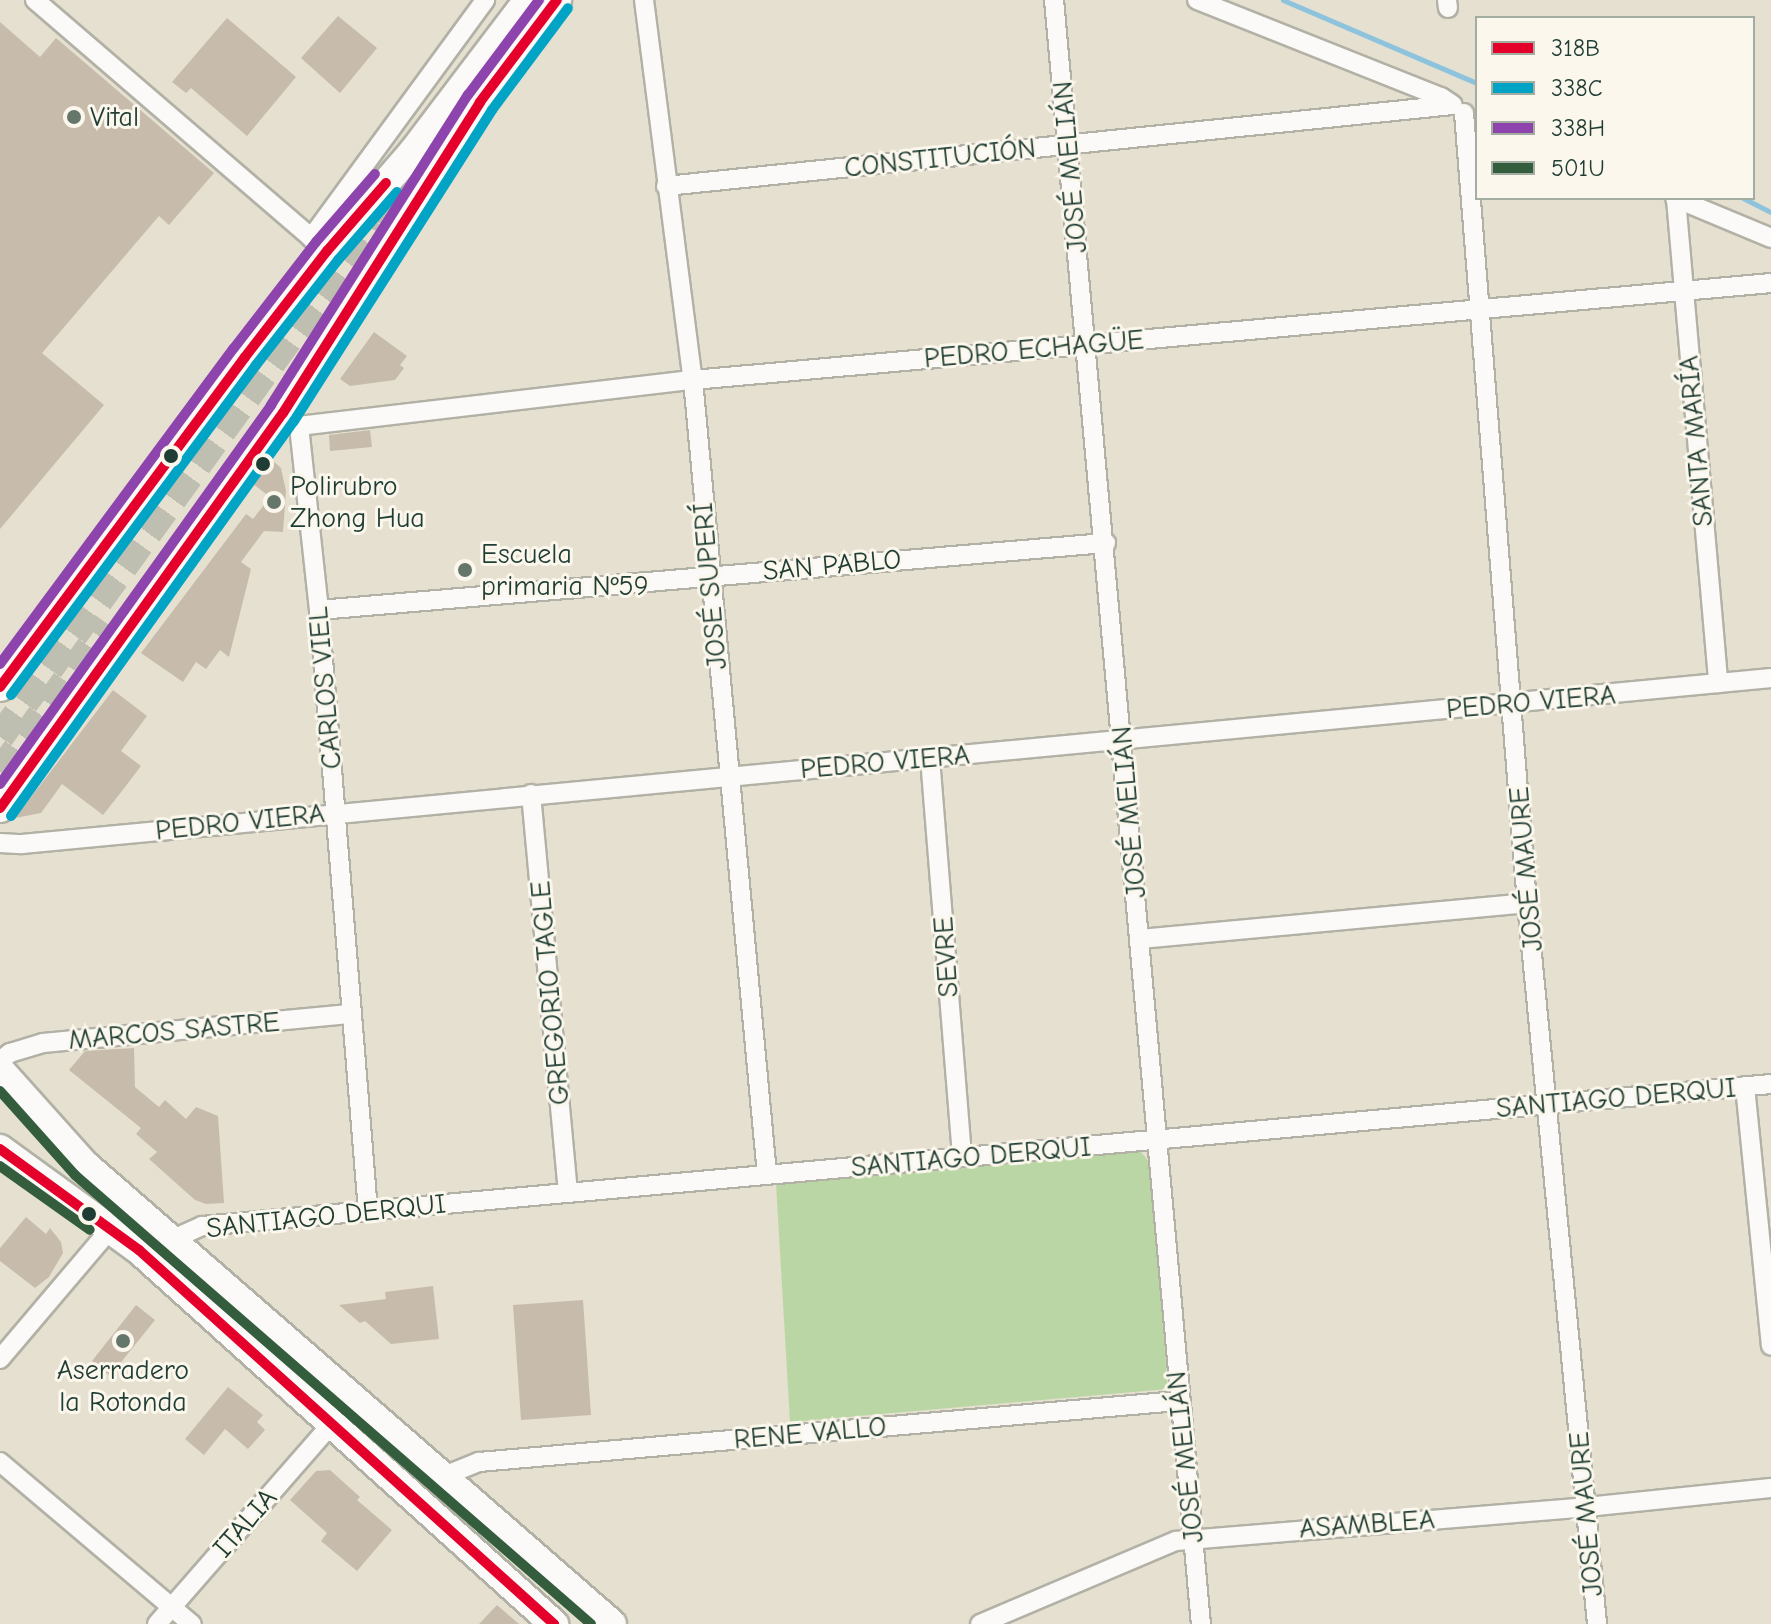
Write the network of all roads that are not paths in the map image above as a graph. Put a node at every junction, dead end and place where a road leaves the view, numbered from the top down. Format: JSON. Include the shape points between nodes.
{"nodes":[{"id":1,"x":35,"y":0,"type":"edge"},
{"id":2,"x":485,"y":0,"type":"edge"},
{"id":3,"x":528,"y":0,"type":"edge"},
{"id":4,"x":557,"y":0,"type":"edge"},
{"id":5,"x":644,"y":0,"type":"edge"},
{"id":6,"x":1054,"y":0,"type":"edge"},
{"id":7,"x":1197,"y":0,"type":"edge"},
{"id":8,"x":1465,"y":112,"type":"edge"},
{"id":9,"x":1068,"y":145,"type":"junction"},
{"id":10,"x":666,"y":186,"type":"junction"},
{"id":11,"x":1675,"y":200,"type":"edge"},
{"id":12,"x":1680,"y":200,"type":"edge"},
{"id":13,"x":1771,"y":238,"type":"edge"},
{"id":14,"x":319,"y":244,"type":"junction"},
{"id":15,"x":1771,"y":283,"type":"edge"},
{"id":16,"x":1682,"y":290,"type":"junction"},
{"id":17,"x":1481,"y":308,"type":"junction"},
{"id":18,"x":1087,"y":344,"type":"junction"},
{"id":19,"x":693,"y":380,"type":"junction"},
{"id":20,"x":291,"y":420,"type":"junction"},
{"id":21,"x":1106,"y":543,"type":"junction"},
{"id":22,"x":709,"y":576,"type":"junction"},
{"id":23,"x":319,"y":610,"type":"junction"},
{"id":24,"x":1771,"y":678,"type":"edge"},
{"id":25,"x":1718,"y":683,"type":"junction"},
{"id":26,"x":0,"y":687,"type":"edge"},
{"id":27,"x":1512,"y":704,"type":"junction"},
{"id":28,"x":1122,"y":740,"type":"junction"},
{"id":29,"x":930,"y":758,"type":"junction"},
{"id":30,"x":728,"y":777,"type":"junction"},
{"id":31,"x":531,"y":794,"type":"junction"},
{"id":32,"x":0,"y":808,"type":"edge"},
{"id":33,"x":335,"y":812,"type":"junction"},
{"id":34,"x":0,"y":843,"type":"edge"},
{"id":35,"x":1527,"y":903,"type":"junction"},
{"id":36,"x":1141,"y":939,"type":"junction"},
{"id":37,"x":352,"y":1014,"type":"junction"},
{"id":38,"x":0,"y":1061,"type":"edge"},
{"id":39,"x":0,"y":1070,"type":"edge"},
{"id":40,"x":1771,"y":1084,"type":"edge"},
{"id":41,"x":1745,"y":1086,"type":"junction"},
{"id":42,"x":1549,"y":1104,"type":"junction"},
{"id":43,"x":1156,"y":1142,"type":"junction"},
{"id":44,"x":0,"y":1149,"type":"edge"},
{"id":45,"x":962,"y":1156,"type":"junction"},
{"id":46,"x":767,"y":1174,"type":"junction"},
{"id":47,"x":568,"y":1192,"type":"junction"},
{"id":48,"x":368,"y":1211,"type":"junction"},
{"id":49,"x":111,"y":1228,"type":"junction"},
{"id":50,"x":173,"y":1239,"type":"junction"},
{"id":51,"x":1771,"y":1346,"type":"edge"},
{"id":52,"x":0,"y":1359,"type":"edge"},
{"id":53,"x":1178,"y":1401,"type":"junction"},
{"id":54,"x":333,"y":1422,"type":"junction"},
{"id":55,"x":0,"y":1462,"type":"edge"},
{"id":56,"x":444,"y":1476,"type":"junction"},
{"id":57,"x":1771,"y":1488,"type":"edge"},
{"id":58,"x":1586,"y":1507,"type":"junction"},
{"id":59,"x":1193,"y":1538,"type":"junction"},
{"id":60,"x":171,"y":1607,"type":"junction"},
{"id":61,"x":547,"y":1622,"type":"edge"},
{"id":62,"x":157,"y":1624,"type":"edge"},
{"id":63,"x":192,"y":1624,"type":"edge"},
{"id":64,"x":612,"y":1624,"type":"edge"},
{"id":65,"x":980,"y":1624,"type":"edge"},
{"id":66,"x":1201,"y":1624,"type":"edge"},
{"id":67,"x":1597,"y":1624,"type":"edge"}],
"edges":[{"from":1,"to":14,"type":"street"},
{"from":2,"to":14,"type":"street"},
{"from":3,"to":14,"type":"main road","via":[[412,153]]},
{"from":4,"to":20,"type":"main road","via":[[480,102]]},
{"from":5,"to":10,"type":"street","name":"JOSÉ SUPERÍ"},
{"from":6,"to":9,"type":"street","name":"JOSÉ MELIÁN"},
{"from":7,"to":8,"type":"street","via":[[1441,97]]},
{"from":8,"to":9,"type":"street","name":"CONSTITUCIÓN"},
{"from":8,"to":17,"type":"street","name":"JOSÉ MAURE"},
{"from":9,"to":10,"type":"street","name":"CONSTITUCIÓN"},
{"from":9,"to":18,"type":"street","name":"JOSÉ MELIÁN"},
{"from":10,"to":19,"type":"street","name":"JOSÉ SUPERÍ"},
{"from":11,"to":16,"type":"street","name":"SANTA MARÍA"},
{"from":12,"to":13,"type":"street"},
{"from":14,"to":26,"type":"main road"},
{"from":15,"to":16,"type":"street","name":"PEDRO ECHAGÜE"},
{"from":16,"to":17,"type":"street","name":"PEDRO ECHAGÜE"},
{"from":16,"to":25,"type":"street","name":"SANTA MARÍA"},
{"from":17,"to":18,"type":"street","name":"PEDRO ECHAGÜE"},
{"from":17,"to":27,"type":"street","name":"JOSÉ MAURE"},
{"from":18,"to":19,"type":"street","name":"PEDRO ECHAGÜE"},
{"from":18,"to":21,"type":"street","name":"JOSÉ MELIÁN"},
{"from":19,"to":20,"type":"street","name":"PEDRO ECHAGÜE"},
{"from":19,"to":22,"type":"street","name":"JOSÉ SUPERÍ"},
{"from":20,"to":23,"type":"street","name":"CARLOS VIEL"},
{"from":20,"to":32,"type":"main road"},
{"from":21,"to":22,"type":"street","name":"SAN PABLO"},
{"from":21,"to":28,"type":"street","name":"JOSÉ MELIÁN"},
{"from":22,"to":23,"type":"street","name":"SAN PABLO"},
{"from":22,"to":30,"type":"street","name":"JOSÉ SUPERÍ"},
{"from":23,"to":33,"type":"street","name":"CARLOS VIEL"},
{"from":24,"to":25,"type":"street","name":"PEDRO VIERA"},
{"from":25,"to":27,"type":"street","name":"PEDRO VIERA"},
{"from":27,"to":28,"type":"street","name":"PEDRO VIERA"},
{"from":27,"to":35,"type":"street","name":"JOSÉ MAURE"},
{"from":28,"to":29,"type":"street","name":"PEDRO VIERA"},
{"from":28,"to":36,"type":"street","name":"JOSÉ MELIÁN"},
{"from":29,"to":30,"type":"street","name":"PEDRO VIERA"},
{"from":29,"to":45,"type":"street","name":"SEVRE"},
{"from":30,"to":31,"type":"street","name":"PEDRO VIERA"},
{"from":30,"to":46,"type":"street","name":"JOSÉ SUPERÍ"},
{"from":31,"to":33,"type":"street","name":"PEDRO VIERA"},
{"from":31,"to":47,"type":"street","name":"GREGORIO TAGLE"},
{"from":33,"to":34,"type":"street","name":"PEDRO VIERA"},
{"from":33,"to":37,"type":"street","name":"CARLOS VIEL"},
{"from":35,"to":36,"type":"street"},
{"from":35,"to":42,"type":"street","name":"JOSÉ MAURE"},
{"from":36,"to":43,"type":"street","name":"JOSÉ MELIÁN"},
{"from":37,"to":38,"type":"street","name":"MARCOS SASTRE","via":[[43,1043]]},
{"from":37,"to":48,"type":"street","name":"CARLOS VIEL"},
{"from":39,"to":50,"type":"main road","via":[[84,1164]]},
{"from":40,"to":41,"type":"street","name":"SANTIAGO DERQUI"},
{"from":41,"to":42,"type":"street","name":"SANTIAGO DERQUI"},
{"from":41,"to":51,"type":"street"},
{"from":42,"to":43,"type":"street","name":"SANTIAGO DERQUI"},
{"from":42,"to":58,"type":"street","name":"JOSÉ MAURE"},
{"from":43,"to":45,"type":"street","name":"SANTIAGO DERQUI"},
{"from":43,"to":53,"type":"street","name":"JOSÉ MELIÁN"},
{"from":44,"to":49,"type":"main road"},
{"from":45,"to":46,"type":"street","name":"SANTIAGO DERQUI"},
{"from":46,"to":47,"type":"street","name":"SANTIAGO DERQUI"},
{"from":47,"to":48,"type":"street","name":"SANTIAGO DERQUI"},
{"from":48,"to":50,"type":"street","name":"SANTIAGO DERQUI","via":[[202,1226]]},
{"from":49,"to":52,"type":"street"},
{"from":49,"to":54,"type":"main road"},
{"from":50,"to":56,"type":"main road"},
{"from":53,"to":56,"type":"street","name":"RENE VALLO","via":[[479,1462]]},
{"from":53,"to":59,"type":"street","name":"JOSÉ MELIÁN"},
{"from":54,"to":60,"type":"street","name":"ITALIA"},
{"from":54,"to":61,"type":"main road"},
{"from":55,"to":60,"type":"street"},
{"from":56,"to":64,"type":"main road"},
{"from":57,"to":58,"type":"street","name":"ASAMBLEA"},
{"from":58,"to":59,"type":"street","name":"ASAMBLEA"},
{"from":58,"to":67,"type":"street","name":"JOSÉ MAURE"},
{"from":59,"to":65,"type":"street","name":"ASAMBLEA","via":[[1147,1550]]},
{"from":59,"to":66,"type":"street","name":"JOSÉ MELIÁN"},
{"from":60,"to":62,"type":"street","name":"ITALIA"},
{"from":60,"to":63,"type":"street"}]}
